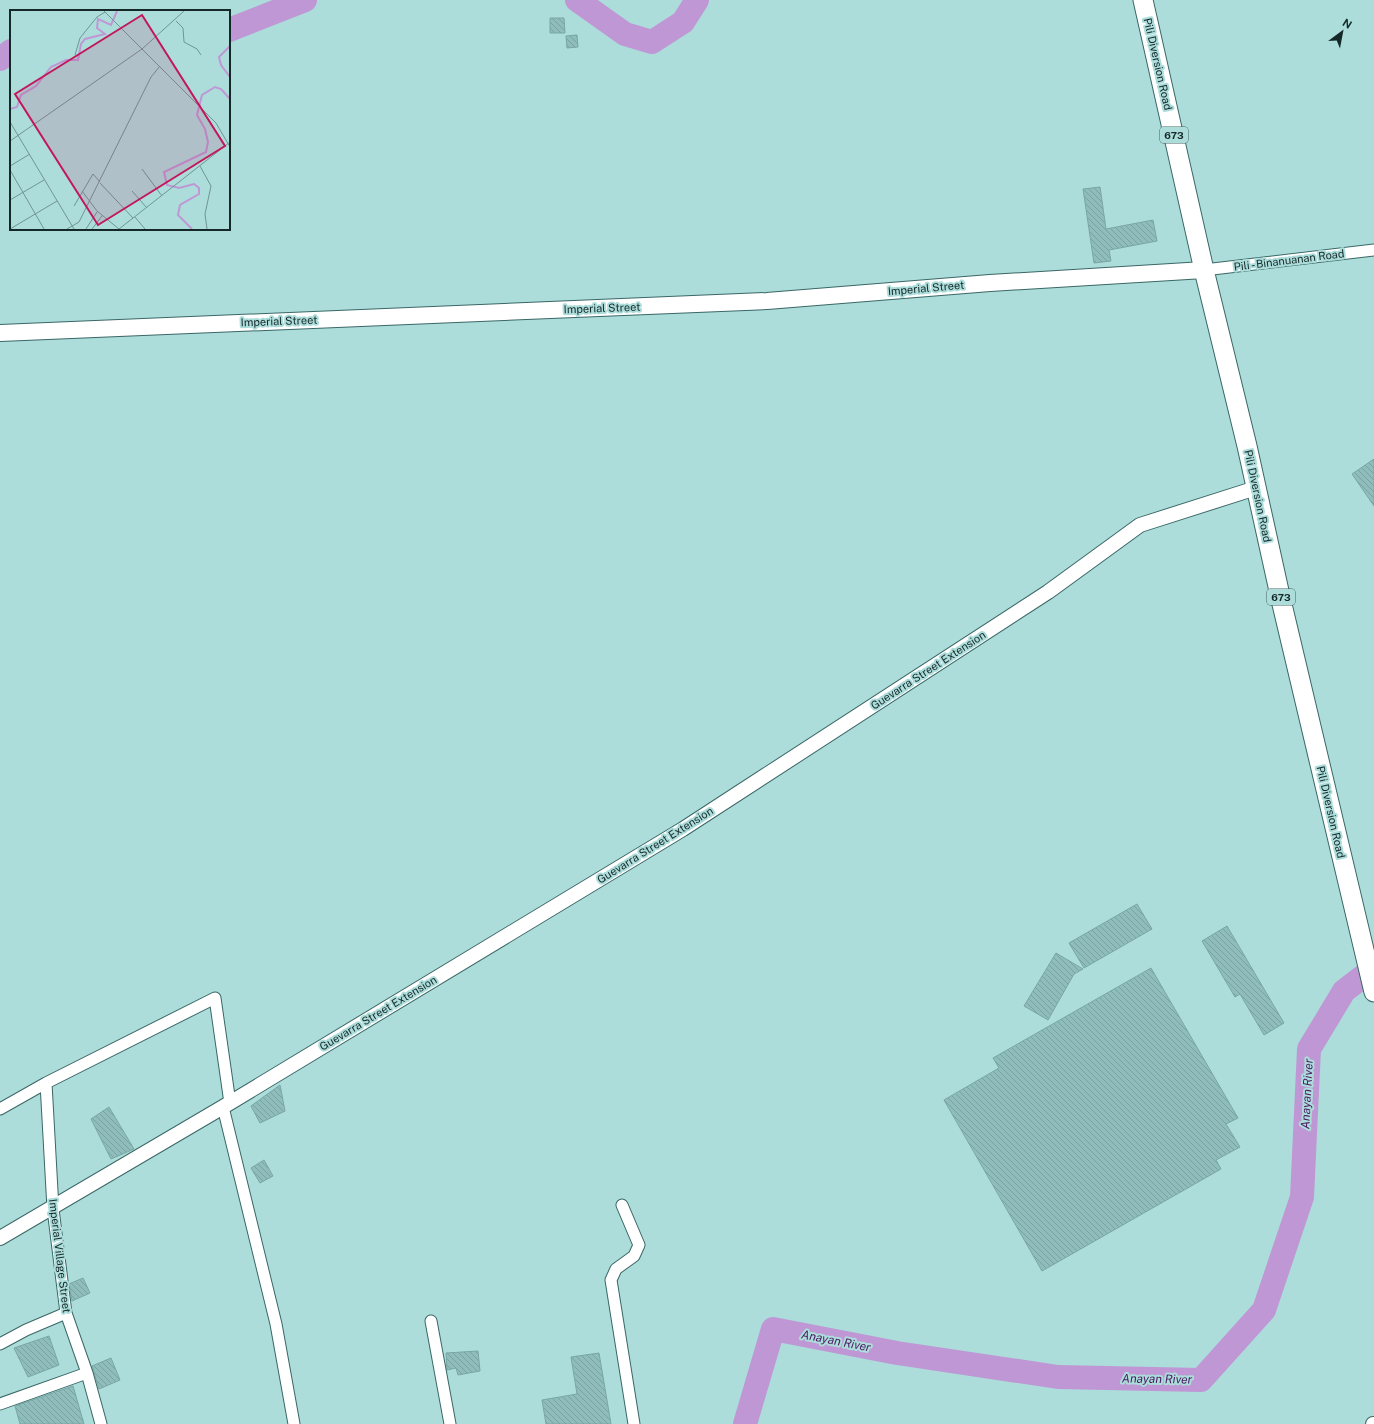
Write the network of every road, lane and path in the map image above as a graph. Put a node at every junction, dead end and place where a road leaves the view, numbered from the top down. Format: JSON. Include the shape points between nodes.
{"nodes":[{"id":1,"x":1143,"y":0,"type":"edge"},
{"id":2,"x":1374,"y":250,"type":"edge"},
{"id":3,"x":1204,"y":270,"type":"junction"},
{"id":4,"x":0,"y":333,"type":"edge"},
{"id":5,"x":1256,"y":488,"type":"junction"},
{"id":6,"x":1374,"y":992,"type":"edge"},
{"id":7,"x":46,"y":1083,"type":"junction"},
{"id":8,"x":226,"y":1105,"type":"junction"},
{"id":9,"x":0,"y":1109,"type":"edge"},
{"id":10,"x":622,"y":1205,"type":"dead end"},
{"id":11,"x":52,"y":1209,"type":"junction"},
{"id":12,"x":0,"y":1238,"type":"edge"},
{"id":13,"x":66,"y":1313,"type":"junction"},
{"id":14,"x":431,"y":1321,"type":"dead end"},
{"id":15,"x":0,"y":1344,"type":"edge"},
{"id":16,"x":87,"y":1373,"type":"junction"},
{"id":17,"x":0,"y":1404,"type":"edge"},
{"id":18,"x":101,"y":1424,"type":"edge"},
{"id":19,"x":294,"y":1424,"type":"edge"},
{"id":20,"x":450,"y":1424,"type":"edge"},
{"id":21,"x":634,"y":1424,"type":"edge"}],
"edges":[{"from":1,"to":3,"type":"highway","name":"Pili Diversion Road","number":"673"},
{"from":2,"to":3,"type":"street","name":"Pili - Binanuanan Road"},
{"from":3,"to":4,"type":"main road","name":"Imperial Street","via":[[990,283],[767,301]]},
{"from":3,"to":5,"type":"highway","name":"Pili Diversion Road","number":"673"},
{"from":5,"to":6,"type":"highway","name":"Pili Diversion Road","number":"673"},
{"from":5,"to":8,"type":"street","name":"Guevarra Street Extension","via":[[1140,525],[1048,592],[683,829]]},
{"from":7,"to":8,"type":"street","via":[[215,998]]},
{"from":7,"to":9,"type":"street"},
{"from":7,"to":11,"type":"street","name":"Imperial Village Street"},
{"from":8,"to":11,"type":"street","name":"Guevarra Street Extension"},
{"from":8,"to":19,"type":"street","via":[[276,1324]]},
{"from":10,"to":21,"type":"street","via":[[639,1245],[634,1256],[616,1269],[611,1280]]},
{"from":11,"to":12,"type":"street","name":"Guevarra Street Extension"},
{"from":11,"to":13,"type":"street","name":"Imperial Village Street"},
{"from":13,"to":15,"type":"street"},
{"from":13,"to":16,"type":"street","name":"Imperial Village Street"},
{"from":14,"to":20,"type":"street"},
{"from":16,"to":17,"type":"street"},
{"from":16,"to":18,"type":"street","name":"Imperial Village Street"}]}
